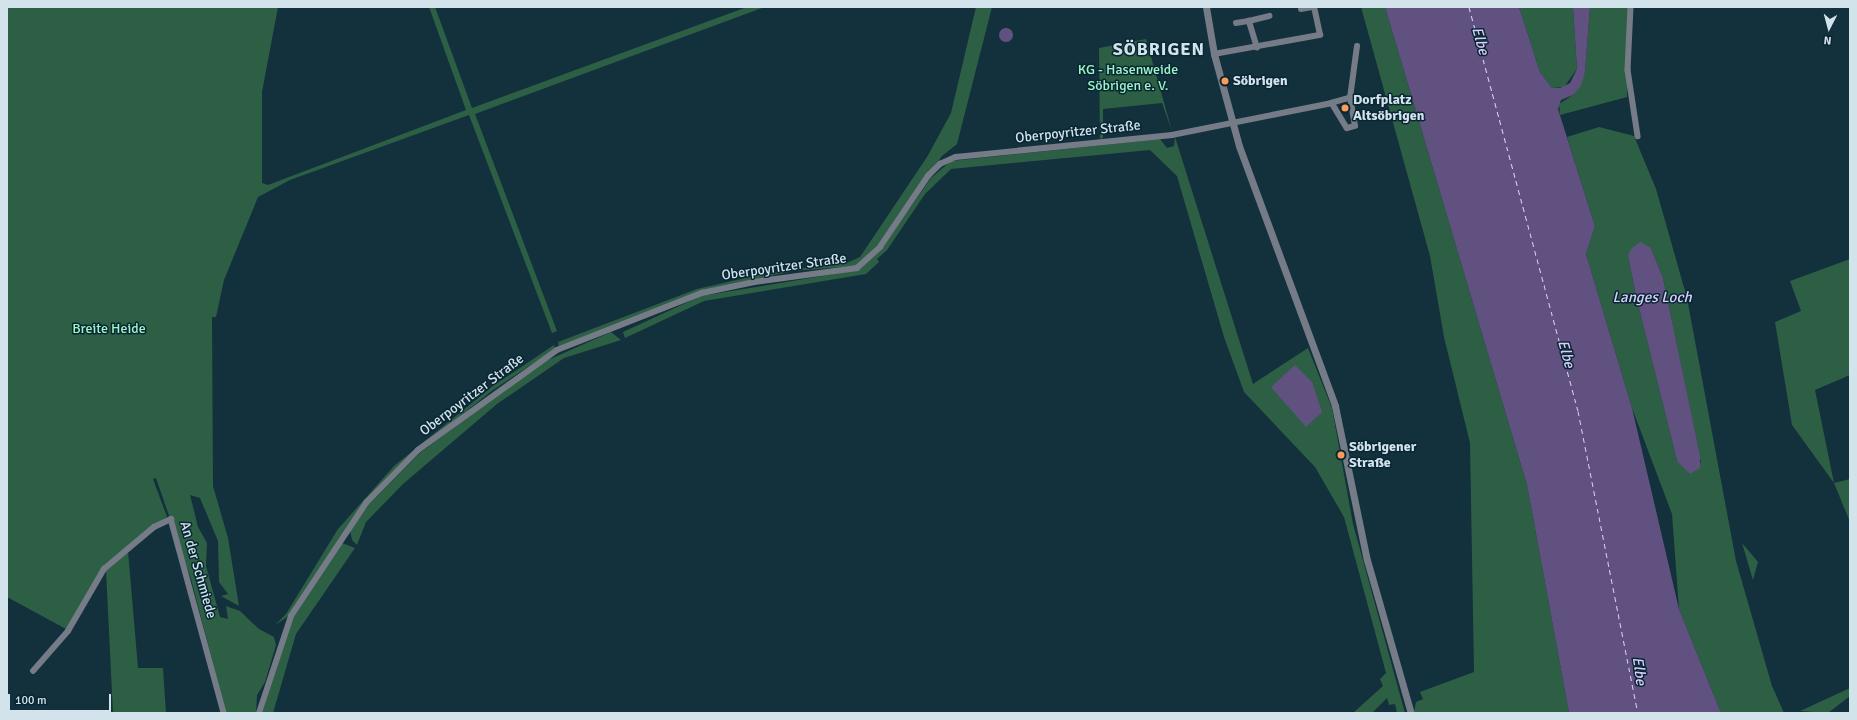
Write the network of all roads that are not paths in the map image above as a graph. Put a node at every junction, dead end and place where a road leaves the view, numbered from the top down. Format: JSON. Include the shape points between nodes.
{"nodes":[{"id":1,"x":1206,"y":7,"type":"edge"},
{"id":2,"x":1313,"y":7,"type":"edge"},
{"id":3,"x":1631,"y":7,"type":"edge"},
{"id":4,"x":1301,"y":9,"type":"dead end"},
{"id":5,"x":1269,"y":16,"type":"dead end"},
{"id":6,"x":1249,"y":21,"type":"junction"},
{"id":7,"x":1236,"y":23,"type":"dead end"},
{"id":8,"x":1357,"y":46,"type":"dead end"},
{"id":9,"x":1257,"y":48,"type":"junction"},
{"id":10,"x":1214,"y":54,"type":"junction"},
{"id":11,"x":1350,"y":98,"type":"junction"},
{"id":12,"x":1332,"y":103,"type":"junction"},
{"id":13,"x":1234,"y":124,"type":"junction"},
{"id":14,"x":1638,"y":136,"type":"dead end"},
{"id":15,"x":33,"y":671,"type":"dead end"},
{"id":16,"x":224,"y":713,"type":"edge"},
{"id":17,"x":259,"y":713,"type":"edge"},
{"id":18,"x":1411,"y":713,"type":"edge"}],
"edges":[{"from":1,"to":10,"type":"street"},
{"from":2,"to":4,"type":"street"},
{"from":2,"to":9,"type":"street","via":[[1320,35]]},
{"from":3,"to":14,"type":"street","via":[[1628,70]]},
{"from":5,"to":6,"type":"street"},
{"from":6,"to":7,"type":"street"},
{"from":6,"to":9,"type":"street"},
{"from":8,"to":11,"type":"street"},
{"from":9,"to":10,"type":"street"},
{"from":10,"to":13,"type":"street"},
{"from":11,"to":12,"type":"street","name":"Oberpoyritzer Straße"},
{"from":11,"to":12,"type":"street","via":[[1355,126],[1347,128]]},
{"from":12,"to":13,"type":"street","name":"Oberpoyritzer Straße"},
{"from":13,"to":17,"type":"street","name":"Oberpoyritzer Straße","via":[[1172,135],[956,156],[940,164],[928,176],[880,247],[857,268],[754,282],[702,293],[558,350],[538,361],[418,450],[366,503],[290,616]]},
{"from":13,"to":18,"type":"street","via":[[1239,146],[1335,406],[1367,560]]},
{"from":15,"to":16,"type":"street","name":"An der Schmiede","via":[[68,631],[104,569],[154,527],[171,519]]}]}
